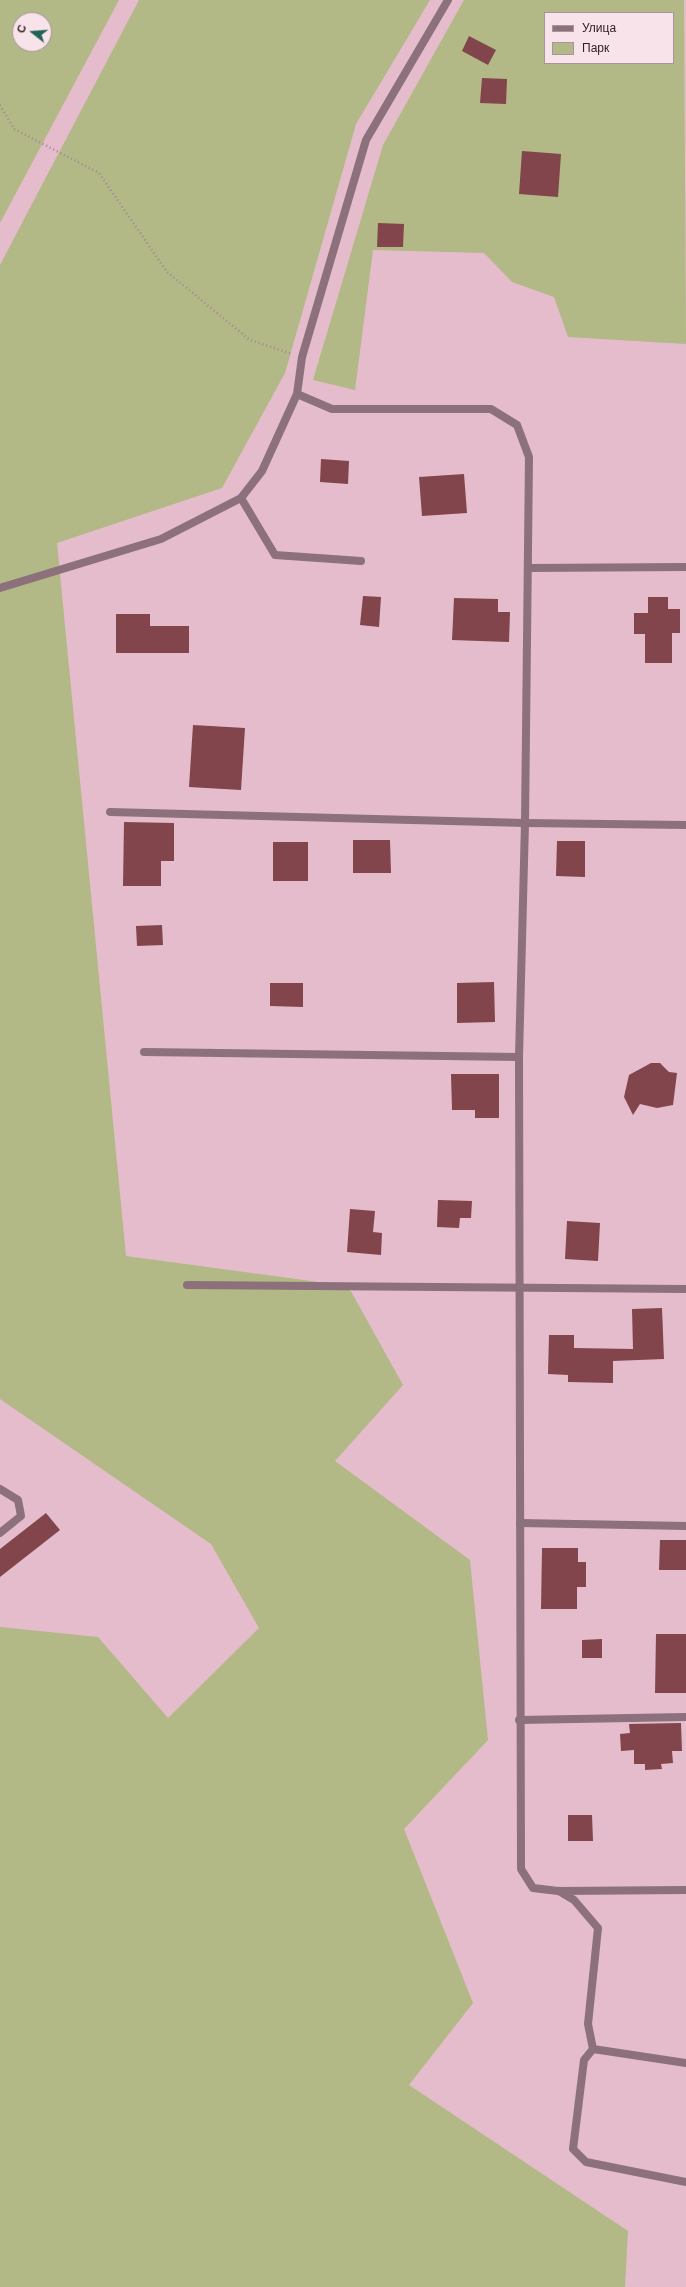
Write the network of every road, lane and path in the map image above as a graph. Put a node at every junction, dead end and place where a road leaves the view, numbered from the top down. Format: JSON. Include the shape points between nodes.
{"nodes":[{"id":1,"x":448,"y":0,"type":"edge"},
{"id":2,"x":0,"y":105,"type":"edge"},
{"id":3,"x":302,"y":357,"type":"junction"},
{"id":4,"x":297,"y":394,"type":"junction"},
{"id":5,"x":241,"y":498,"type":"junction"},
{"id":6,"x":361,"y":561,"type":"dead end"},
{"id":7,"x":686,"y":567,"type":"edge"},
{"id":8,"x":528,"y":568,"type":"junction"},
{"id":9,"x":0,"y":588,"type":"edge"},
{"id":10,"x":110,"y":812,"type":"dead end"},
{"id":11,"x":525,"y":823,"type":"junction"},
{"id":12,"x":686,"y":825,"type":"edge"},
{"id":13,"x":144,"y":1052,"type":"dead end"},
{"id":14,"x":519,"y":1056,"type":"junction"},
{"id":15,"x":187,"y":1285,"type":"dead end"},
{"id":16,"x":520,"y":1288,"type":"junction"},
{"id":17,"x":686,"y":1289,"type":"edge"},
{"id":18,"x":0,"y":1489,"type":"edge"},
{"id":19,"x":520,"y":1523,"type":"junction"},
{"id":20,"x":686,"y":1526,"type":"edge"},
{"id":21,"x":0,"y":1533,"type":"edge"},
{"id":22,"x":686,"y":1717,"type":"edge"},
{"id":23,"x":519,"y":1720,"type":"junction"},
{"id":24,"x":686,"y":1890,"type":"edge"},
{"id":25,"x":558,"y":1891,"type":"junction"},
{"id":26,"x":593,"y":2049,"type":"junction"},
{"id":27,"x":686,"y":2063,"type":"edge"},
{"id":28,"x":686,"y":2182,"type":"edge"}],
"edges":[{"from":1,"to":3,"type":"street","via":[[366,140]]},
{"from":2,"to":3,"type":"path","via":[[14,129],[99,173],[167,272],[250,340]]},
{"from":3,"to":4,"type":"street"},
{"from":4,"to":5,"type":"street","via":[[262,471]]},
{"from":4,"to":8,"type":"street","via":[[332,409],[491,409],[517,425],[529,457]]},
{"from":5,"to":6,"type":"street","via":[[275,555]]},
{"from":5,"to":9,"type":"street","via":[[161,539]]},
{"from":7,"to":8,"type":"street"},
{"from":8,"to":11,"type":"street"},
{"from":10,"to":11,"type":"street"},
{"from":11,"to":12,"type":"street"},
{"from":11,"to":14,"type":"street"},
{"from":13,"to":14,"type":"street"},
{"from":14,"to":16,"type":"street"},
{"from":15,"to":16,"type":"street"},
{"from":16,"to":17,"type":"street"},
{"from":16,"to":19,"type":"street"},
{"from":18,"to":21,"type":"street","via":[[18,1500],[21,1516]]},
{"from":19,"to":20,"type":"street"},
{"from":19,"to":23,"type":"street"},
{"from":22,"to":23,"type":"street"},
{"from":23,"to":25,"type":"street","via":[[521,1869],[533,1888]]},
{"from":24,"to":25,"type":"street"},
{"from":25,"to":26,"type":"street","via":[[574,1900],[598,1928],[588,2024]]},
{"from":26,"to":27,"type":"street"},
{"from":26,"to":28,"type":"street","via":[[584,2060],[574,2148],[586,2162]]}]}
